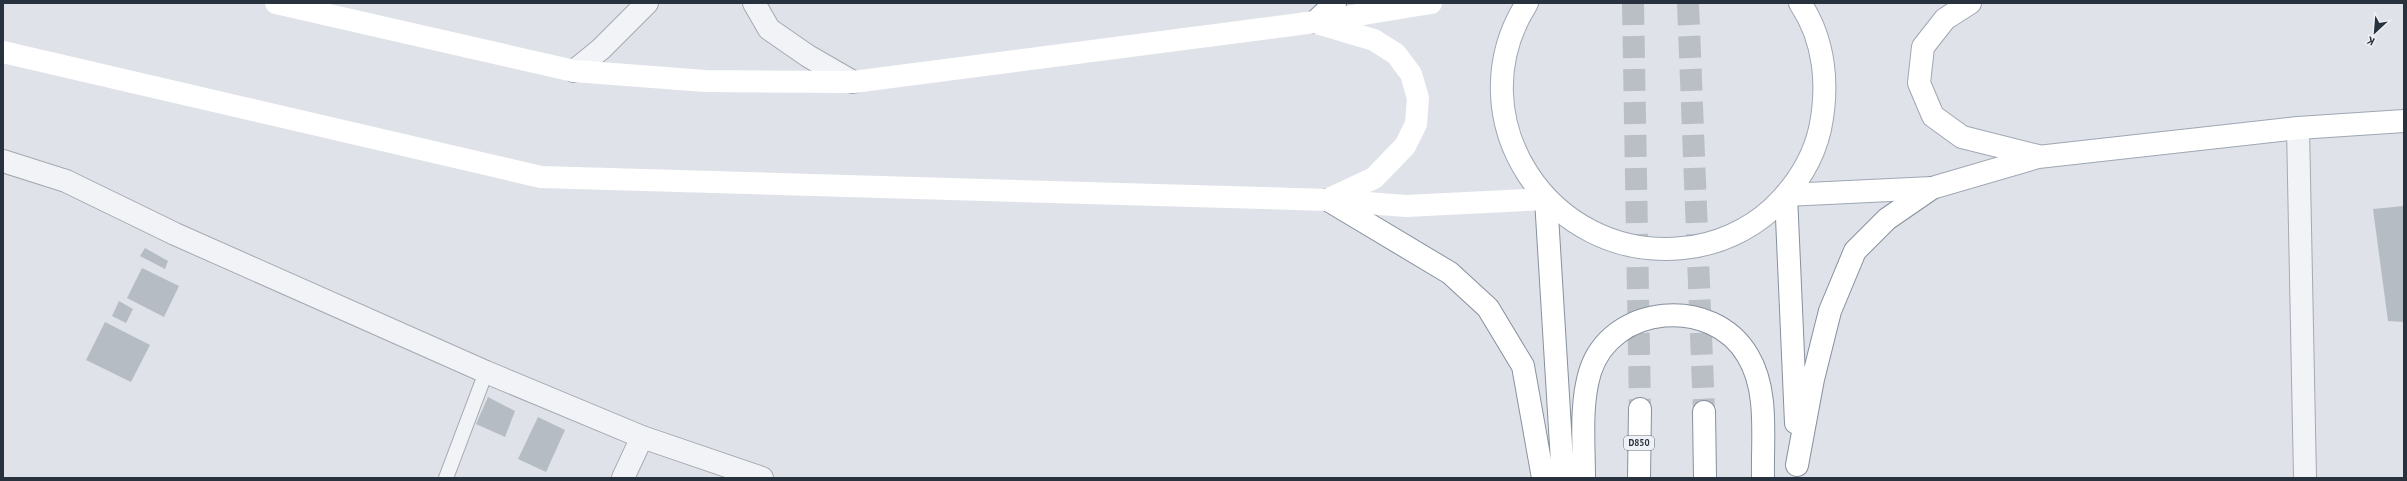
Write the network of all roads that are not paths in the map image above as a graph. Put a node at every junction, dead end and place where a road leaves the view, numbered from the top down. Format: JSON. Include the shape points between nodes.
{"nodes":[{"id":1,"x":276,"y":3,"type":"edge"},
{"id":2,"x":647,"y":3,"type":"edge"},
{"id":3,"x":754,"y":3,"type":"edge"},
{"id":4,"x":1335,"y":3,"type":"edge"},
{"id":5,"x":1431,"y":3,"type":"edge"},
{"id":6,"x":1527,"y":3,"type":"edge"},
{"id":7,"x":1800,"y":3,"type":"edge"},
{"id":8,"x":1970,"y":3,"type":"edge"},
{"id":9,"x":1316,"y":22,"type":"junction"},
{"id":10,"x":3,"y":52,"type":"edge"},
{"id":11,"x":574,"y":71,"type":"junction"},
{"id":12,"x":853,"y":82,"type":"junction"},
{"id":13,"x":2404,"y":121,"type":"edge"},
{"id":14,"x":2298,"y":128,"type":"junction"},
{"id":15,"x":2038,"y":157,"type":"junction"},
{"id":16,"x":3,"y":161,"type":"edge"},
{"id":17,"x":1932,"y":188,"type":"junction"},
{"id":18,"x":1786,"y":195,"type":"junction"},
{"id":19,"x":1328,"y":200,"type":"junction"},
{"id":20,"x":1546,"y":200,"type":"junction"},
{"id":21,"x":486,"y":372,"type":"junction"},
{"id":22,"x":1640,"y":409,"type":"tunnel mouth"},
{"id":23,"x":1704,"y":412,"type":"tunnel mouth"},
{"id":24,"x":642,"y":437,"type":"junction"},
{"id":25,"x":1797,"y":472,"type":"edge"},
{"id":26,"x":446,"y":478,"type":"edge"},
{"id":27,"x":623,"y":478,"type":"edge"},
{"id":28,"x":762,"y":478,"type":"edge"},
{"id":29,"x":1543,"y":478,"type":"edge"},
{"id":30,"x":1563,"y":478,"type":"edge"},
{"id":31,"x":1584,"y":478,"type":"edge"},
{"id":32,"x":1639,"y":478,"type":"edge"},
{"id":33,"x":1705,"y":478,"type":"edge"},
{"id":34,"x":1763,"y":478,"type":"edge"},
{"id":35,"x":2305,"y":478,"type":"edge"}],
"edges":[{"from":1,"to":11,"type":"main road"},
{"from":2,"to":11,"type":"street","via":[[601,49]]},
{"from":3,"to":12,"type":"street","via":[[769,29],[808,56]]},
{"from":4,"to":9,"type":"main road"},
{"from":5,"to":9,"type":"main road"},
{"from":6,"to":20,"type":"main road","via":[[1518,18],[1505,55],[1501,93],[1507,132],[1522,168]]},
{"from":7,"to":18,"type":"main road","via":[[1819,44],[1825,76],[1824,108],[1817,140],[1805,169]]},
{"from":8,"to":15,"type":"main road","via":[[1945,19],[1923,47],[1919,83],[1933,116],[1962,137]]},
{"from":9,"to":12,"type":"main road"},
{"from":9,"to":19,"type":"main road","via":[[1374,40],[1396,54],[1411,74],[1418,98],[1416,124],[1405,146],[1374,178]]},
{"from":10,"to":19,"type":"main road","via":[[541,177]]},
{"from":11,"to":12,"type":"main road","via":[[705,81]]},
{"from":13,"to":14,"type":"main road"},
{"from":14,"to":15,"type":"main road"},
{"from":14,"to":35,"type":"street"},
{"from":15,"to":17,"type":"main road"},
{"from":16,"to":21,"type":"street","via":[[66,181],[183,238]]},
{"from":17,"to":18,"type":"main road"},
{"from":17,"to":25,"type":"main road","via":[[1887,219],[1855,251],[1830,311],[1813,379]]},
{"from":18,"to":20,"type":"main road","via":[[1761,219],[1731,236],[1698,247],[1664,250],[1631,247],[1599,237],[1571,221]]},
{"from":18,"to":25,"type":"main road"},
{"from":19,"to":20,"type":"main road","via":[[1406,206]]},
{"from":19,"to":29,"type":"main road","via":[[1450,274],[1488,308],[1523,366]]},
{"from":20,"to":30,"type":"main road"},
{"from":21,"to":24,"type":"street"},
{"from":21,"to":26,"type":"lane"},
{"from":22,"to":32,"type":"main road","number":"D850"},
{"from":23,"to":33,"type":"main road"},
{"from":24,"to":27,"type":"street"},
{"from":24,"to":28,"type":"street"},
{"from":31,"to":34,"type":"main road","via":[[1585,394],[1590,371],[1602,350],[1618,332],[1640,320],[1663,314],[1688,315],[1711,323],[1731,336],[1748,355],[1758,377],[1762,401]]}]}
